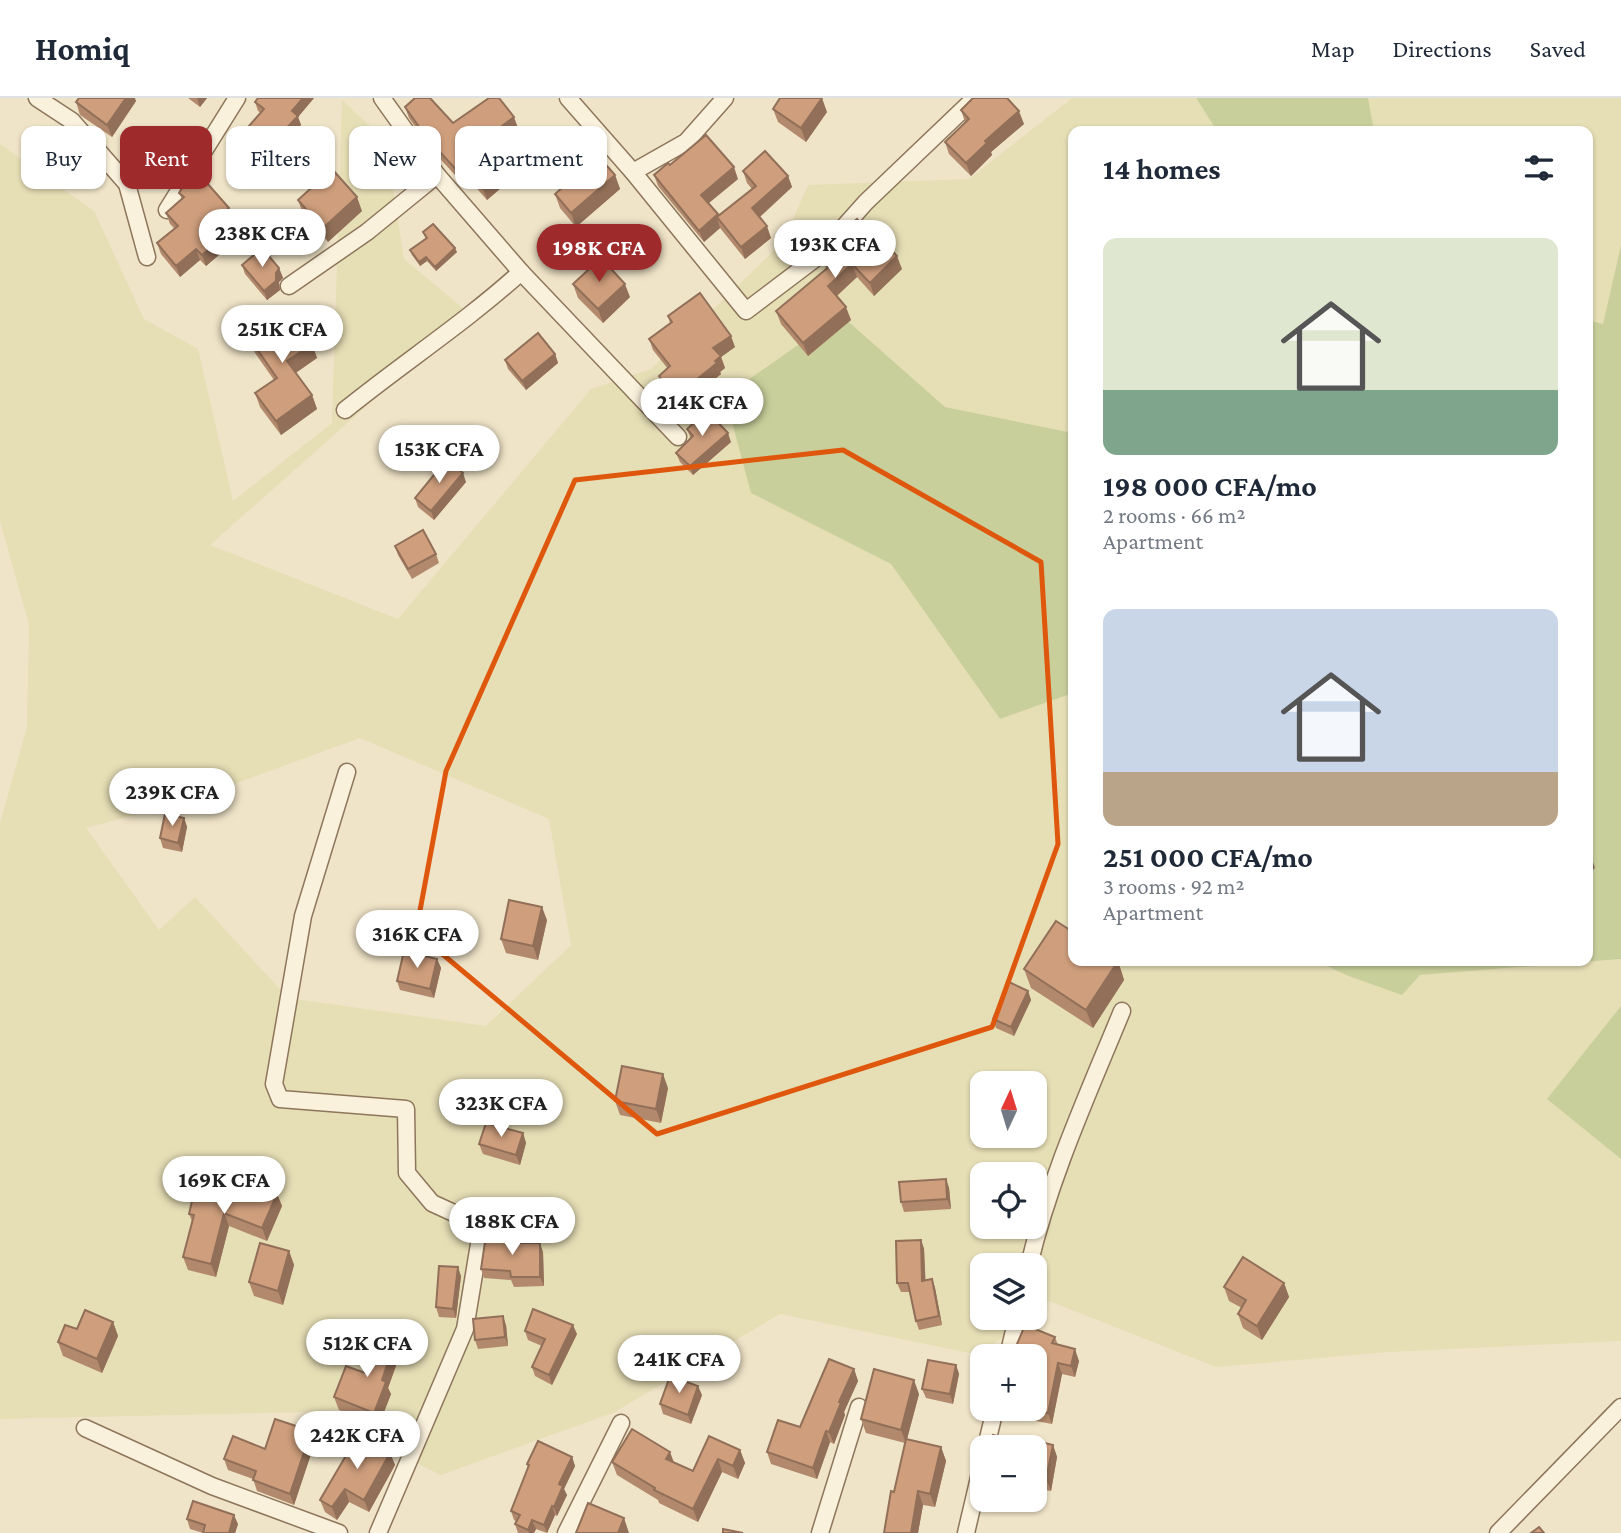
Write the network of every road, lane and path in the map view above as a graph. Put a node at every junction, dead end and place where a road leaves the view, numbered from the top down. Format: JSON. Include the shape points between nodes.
{"nodes":[{"id":1,"x":37,"y":98,"type":"edge"},
{"id":2,"x":237,"y":98,"type":"edge"},
{"id":3,"x":382,"y":98,"type":"edge"},
{"id":4,"x":568,"y":98,"type":"edge"},
{"id":5,"x":725,"y":98,"type":"edge"},
{"id":6,"x":975,"y":98,"type":"edge"},
{"id":7,"x":402,"y":126,"type":"edge"},
{"id":8,"x":633,"y":172,"type":"junction"},
{"id":9,"x":441,"y":180,"type":"edge"},
{"id":10,"x":420,"y":189,"type":"edge"},
{"id":11,"x":167,"y":210,"type":"edge"},
{"id":12,"x":147,"y":257,"type":"dead end"},
{"id":13,"x":521,"y":271,"type":"junction"},
{"id":14,"x":289,"y":286,"type":"dead end"},
{"id":15,"x":345,"y":410,"type":"dead end"},
{"id":16,"x":678,"y":437,"type":"dead end"},
{"id":17,"x":347,"y":772,"type":"dead end"},
{"id":18,"x":1122,"y":1011,"type":"dead end"},
{"id":19,"x":1032,"y":1253,"type":"edge"},
{"id":20,"x":859,"y":1407,"type":"dead end"},
{"id":21,"x":1621,"y":1407,"type":"edge"},
{"id":22,"x":621,"y":1423,"type":"dead end"},
{"id":23,"x":85,"y":1428,"type":"dead end"},
{"id":24,"x":971,"y":1512,"type":"edge"},
{"id":25,"x":340,"y":1533,"type":"edge"},
{"id":26,"x":378,"y":1533,"type":"edge"},
{"id":27,"x":566,"y":1533,"type":"edge"},
{"id":28,"x":820,"y":1533,"type":"edge"},
{"id":29,"x":966,"y":1533,"type":"edge"},
{"id":30,"x":1498,"y":1533,"type":"edge"}],
"edges":[{"from":1,"to":12,"type":"street","via":[[72,121],[127,184]]},
{"from":2,"to":11,"type":"street"},
{"from":3,"to":7,"type":"street"},
{"from":4,"to":8,"type":"street"},
{"from":5,"to":8,"type":"street","via":[[686,142]]},
{"from":6,"to":8,"type":"street","via":[[866,202],[816,258],[747,311]]},
{"from":9,"to":13,"type":"street"},
{"from":10,"to":14,"type":"street","via":[[368,232]]},
{"from":13,"to":15,"type":"street","via":[[484,305]]},
{"from":13,"to":16,"type":"street"},
{"from":17,"to":26,"type":"street","via":[[303,916],[274,1084],[280,1099],[406,1109],[407,1173],[432,1203],[482,1226],[465,1329]]},
{"from":18,"to":19,"type":"street","via":[[1066,1148]]},
{"from":20,"to":28,"type":"street"},
{"from":21,"to":30,"type":"street"},
{"from":22,"to":27,"type":"street"},
{"from":23,"to":25,"type":"street","via":[[212,1486]]},
{"from":24,"to":29,"type":"street"}]}
